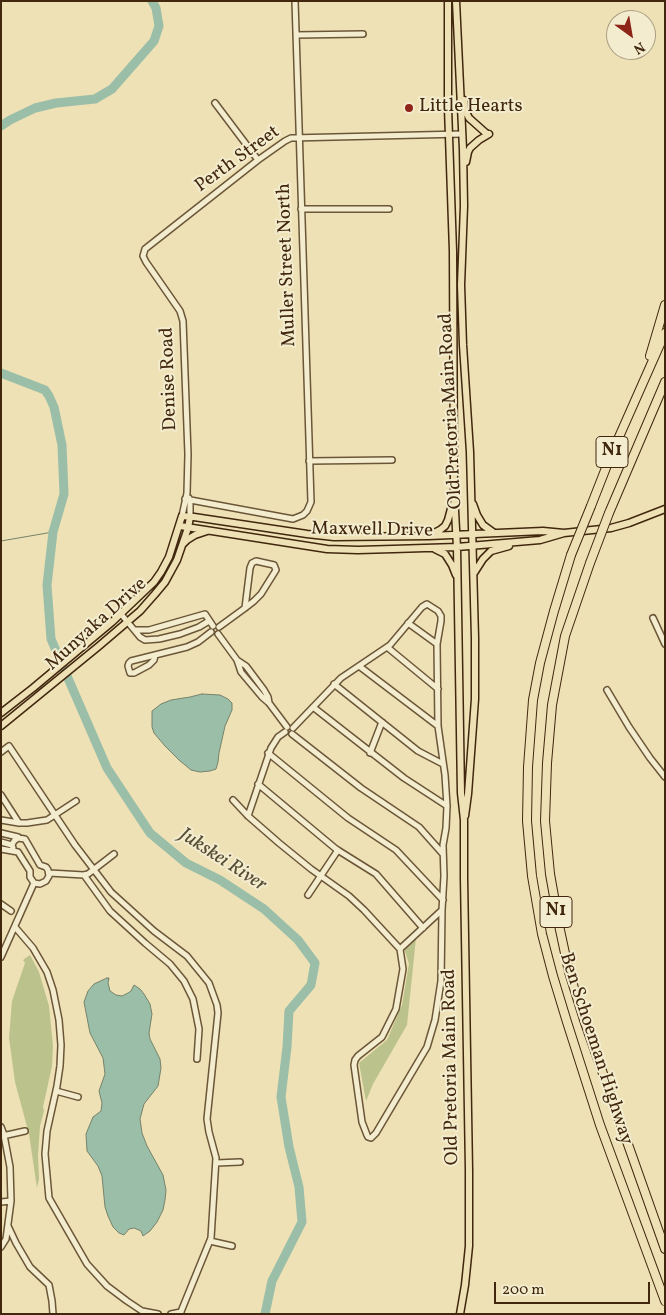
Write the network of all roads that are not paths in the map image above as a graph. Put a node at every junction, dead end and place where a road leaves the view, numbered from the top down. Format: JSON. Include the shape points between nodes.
{"nodes":[{"id":1,"x":294,"y":1,"type":"edge"},
{"id":2,"x":448,"y":1,"type":"edge"},
{"id":3,"x":456,"y":1,"type":"edge"},
{"id":4,"x":363,"y":34,"type":"dead end"},
{"id":5,"x":296,"y":35,"type":"junction"},
{"id":6,"x":459,"y":69,"type":"junction"},
{"id":7,"x":215,"y":103,"type":"dead end"},
{"id":8,"x":449,"y":134,"type":"junction"},
{"id":9,"x":462,"y":134,"type":"junction"},
{"id":10,"x":298,"y":137,"type":"junction"},
{"id":11,"x":258,"y":160,"type":"junction"},
{"id":12,"x":464,"y":196,"type":"junction"},
{"id":13,"x":302,"y":209,"type":"junction"},
{"id":14,"x":389,"y":209,"type":"dead end"},
{"id":15,"x":147,"y":246,"type":"joint"},
{"id":16,"x":665,"y":305,"type":"edge"},
{"id":17,"x":665,"y":333,"type":"edge"},
{"id":18,"x":665,"y":376,"type":"edge"},
{"id":19,"x":665,"y":382,"type":"edge"},
{"id":20,"x":636,"y":398,"type":"junction"},
{"id":21,"x":653,"y":408,"type":"junction"},
{"id":22,"x":392,"y":460,"type":"dead end"},
{"id":23,"x":309,"y":462,"type":"junction"},
{"id":24,"x":454,"y":493,"type":"junction"},
{"id":25,"x":471,"y":498,"type":"junction"},
{"id":26,"x":188,"y":500,"type":"junction"},
{"id":27,"x":665,"y":509,"type":"edge"},
{"id":28,"x":182,"y":516,"type":"junction"},
{"id":29,"x":190,"y":517,"type":"junction"},
{"id":30,"x":180,"y":526,"type":"junction"},
{"id":31,"x":188,"y":528,"type":"junction"},
{"id":32,"x":211,"y":530,"type":"junction"},
{"id":33,"x":472,"y":533,"type":"junction"},
{"id":34,"x":494,"y":533,"type":"junction"},
{"id":35,"x":456,"y":534,"type":"junction"},
{"id":36,"x":564,"y":534,"type":"junction"},
{"id":37,"x":428,"y":536,"type":"junction"},
{"id":38,"x":525,"y":542,"type":"junction"},
{"id":39,"x":183,"y":545,"type":"junction"},
{"id":40,"x":472,"y":545,"type":"junction"},
{"id":41,"x":457,"y":547,"type":"junction"},
{"id":42,"x":433,"y":548,"type":"junction"},
{"id":43,"x":473,"y":574,"type":"junction"},
{"id":44,"x":458,"y":578,"type":"junction"},
{"id":45,"x":245,"y":608,"type":"junction"},
{"id":46,"x":121,"y":614,"type":"junction"},
{"id":47,"x":653,"y":618,"type":"dead end"},
{"id":48,"x":127,"y":622,"type":"junction"},
{"id":49,"x":171,"y":623,"type":"junction"},
{"id":50,"x":211,"y":623,"type":"junction"},
{"id":51,"x":408,"y":623,"type":"junction"},
{"id":52,"x":219,"y":627,"type":"junction"},
{"id":53,"x":135,"y":630,"type":"junction"},
{"id":54,"x":211,"y":632,"type":"junction"},
{"id":55,"x":218,"y":634,"type":"junction"},
{"id":56,"x":174,"y":636,"type":"junction"},
{"id":57,"x":437,"y":644,"type":"junction"},
{"id":58,"x":665,"y":644,"type":"edge"},
{"id":59,"x":387,"y":647,"type":"junction"},
{"id":60,"x":155,"y":655,"type":"junction"},
{"id":61,"x":237,"y":660,"type":"junction"},
{"id":62,"x":359,"y":666,"type":"junction"},
{"id":63,"x":334,"y":684,"type":"junction"},
{"id":64,"x":438,"y":689,"type":"junction"},
{"id":65,"x":607,"y":690,"type":"dead end"},
{"id":66,"x":261,"y":691,"type":"junction"},
{"id":67,"x":313,"y":707,"type":"junction"},
{"id":68,"x":1,"y":713,"type":"edge"},
{"id":69,"x":382,"y":722,"type":"junction"},
{"id":70,"x":1,"y":726,"type":"edge"},
{"id":71,"x":438,"y":726,"type":"junction"},
{"id":72,"x":289,"y":730,"type":"junction"},
{"id":73,"x":1,"y":752,"type":"edge"},
{"id":74,"x":268,"y":753,"type":"junction"},
{"id":75,"x":370,"y":753,"type":"junction"},
{"id":76,"x":443,"y":764,"type":"junction"},
{"id":77,"x":665,"y":776,"type":"edge"},
{"id":78,"x":258,"y":784,"type":"junction"},
{"id":79,"x":1,"y":795,"type":"edge"},
{"id":80,"x":233,"y":800,"type":"dead end"},
{"id":81,"x":76,"y":801,"type":"dead end"},
{"id":82,"x":446,"y":806,"type":"junction"},
{"id":83,"x":55,"y":815,"type":"junction"},
{"id":84,"x":248,"y":816,"type":"junction"},
{"id":85,"x":1,"y":820,"type":"edge"},
{"id":86,"x":464,"y":820,"type":"junction"},
{"id":87,"x":19,"y":823,"type":"junction"},
{"id":88,"x":1,"y":834,"type":"edge"},
{"id":89,"x":20,"y":837,"type":"junction"},
{"id":90,"x":1,"y":842,"type":"edge"},
{"id":91,"x":27,"y":844,"type":"junction"},
{"id":92,"x":12,"y":845,"type":"junction"},
{"id":93,"x":1,"y":849,"type":"edge"},
{"id":94,"x":338,"y":850,"type":"junction"},
{"id":95,"x":17,"y":851,"type":"junction"},
{"id":96,"x":114,"y":854,"type":"dead end"},
{"id":97,"x":443,"y":854,"type":"junction"},
{"id":98,"x":40,"y":864,"type":"junction"},
{"id":99,"x":95,"y":870,"type":"junction"},
{"id":100,"x":30,"y":871,"type":"junction"},
{"id":101,"x":49,"y":872,"type":"junction"},
{"id":102,"x":84,"y":875,"type":"junction"},
{"id":103,"x":321,"y":876,"type":"junction"},
{"id":104,"x":34,"y":883,"type":"junction"},
{"id":105,"x":308,"y":895,"type":"dead end"},
{"id":106,"x":443,"y":900,"type":"junction"},
{"id":107,"x":1,"y":904,"type":"edge"},
{"id":108,"x":442,"y":910,"type":"junction"},
{"id":109,"x":11,"y":911,"type":"dead end"},
{"id":110,"x":15,"y":927,"type":"junction"},
{"id":111,"x":423,"y":928,"type":"junction"},
{"id":112,"x":400,"y":949,"type":"junction"},
{"id":113,"x":1,"y":957,"type":"edge"},
{"id":114,"x":197,"y":1059,"type":"dead end"},
{"id":115,"x":56,"y":1091,"type":"junction"},
{"id":116,"x":78,"y":1097,"type":"dead end"},
{"id":117,"x":1,"y":1127,"type":"edge"},
{"id":118,"x":25,"y":1131,"type":"dead end"},
{"id":119,"x":2,"y":1135,"type":"edge"},
{"id":120,"x":240,"y":1162,"type":"dead end"},
{"id":121,"x":216,"y":1163,"type":"junction"},
{"id":122,"x":11,"y":1201,"type":"junction"},
{"id":123,"x":1,"y":1202,"type":"edge"},
{"id":124,"x":8,"y":1225,"type":"junction"},
{"id":125,"x":210,"y":1241,"type":"junction"},
{"id":126,"x":232,"y":1246,"type":"dead end"},
{"id":127,"x":1,"y":1247,"type":"edge"},
{"id":128,"x":665,"y":1249,"type":"edge"},
{"id":129,"x":665,"y":1301,"type":"edge"},
{"id":130,"x":180,"y":1313,"type":"edge"},
{"id":131,"x":53,"y":1314,"type":"edge"},
{"id":132,"x":158,"y":1314,"type":"edge"},
{"id":133,"x":171,"y":1314,"type":"edge"},
{"id":134,"x":460,"y":1314,"type":"edge"}],
"edges":[{"from":1,"to":5,"type":"street","name":"Muller Street North"},
{"from":2,"to":8,"type":"main road","name":"Old Pretoria Main Road"},
{"from":3,"to":6,"type":"main road","name":"Old Pretoria Main Road"},
{"from":4,"to":5,"type":"street"},
{"from":5,"to":10,"type":"street","name":"Muller Street North"},
{"from":6,"to":9,"type":"main road","name":"Old Pretoria Main Road"},
{"from":6,"to":12,"type":"main road","via":[[467,114],[488,134],[468,152]]},
{"from":7,"to":11,"type":"street"},
{"from":8,"to":9,"type":"street","name":"Perth Street"},
{"from":8,"to":10,"type":"street","name":"Perth Street"},
{"from":8,"to":24,"type":"main road","name":"Old Pretoria Main Road"},
{"from":9,"to":12,"type":"main road","name":"Old Pretoria Main Road"},
{"from":10,"to":11,"type":"street","name":"Perth Street","via":[[285,140]]},
{"from":10,"to":13,"type":"street","name":"Muller Street North"},
{"from":11,"to":15,"type":"street","name":"Perth Street"},
{"from":12,"to":25,"type":"main road","name":"Old Pretoria Main Road","via":[[462,302]]},
{"from":13,"to":14,"type":"street"},
{"from":13,"to":23,"type":"street","name":"Muller Street North"},
{"from":15,"to":26,"type":"street","name":"Denise Road","via":[[144,259],[180,311],[183,322]]},
{"from":16,"to":20,"type":"highway"},
{"from":17,"to":20,"type":"highway"},
{"from":18,"to":21,"type":"highway"},
{"from":19,"to":21,"type":"highway"},
{"from":20,"to":129,"type":"highway","name":"Ben Schoeman Highway","number":"N1","bridge":true,"via":[[571,555],[540,663],[528,752],[527,821],[542,934],[566,1022]]},
{"from":21,"to":128,"type":"highway","name":"Ben Schoeman Highway","number":"N1","bridge":true,"via":[[609,513],[566,636],[552,705],[545,820],[550,874],[569,972]]},
{"from":22,"to":23,"type":"street"},
{"from":23,"to":26,"type":"street","name":"Muller Street North","via":[[311,502],[303,515],[293,519]]},
{"from":24,"to":35,"type":"main road","name":"Old Pretoria Main Road"},
{"from":24,"to":37,"type":"main road","via":[[448,520],[440,530]]},
{"from":25,"to":33,"type":"main road","name":"Old Pretoria Main Road"},
{"from":25,"to":34,"type":"main road","via":[[480,520]]},
{"from":26,"to":28,"type":"street"},
{"from":26,"to":29,"type":"street","name":"Denise Road"},
{"from":27,"to":36,"type":"main road","name":"Maxwell Drive","via":[[611,528]]},
{"from":28,"to":29,"type":"main road","name":"Maxwell Drive"},
{"from":28,"to":30,"type":"main road","name":"Munyaka Drive"},
{"from":29,"to":31,"type":"main road","name":"Munyaka Drive"},
{"from":29,"to":37,"type":"main road","name":"Maxwell Drive","via":[[318,535]]},
{"from":30,"to":31,"type":"main road","name":"Maxwell Drive"},
{"from":30,"to":46,"type":"main road","name":"Munyaka Drive","via":[[161,572]]},
{"from":31,"to":32,"type":"main road","name":"Maxwell Drive"},
{"from":31,"to":39,"type":"main road","name":"Munyaka Drive"},
{"from":32,"to":39,"type":"main road","via":[[195,535]]},
{"from":32,"to":42,"type":"main road","name":"Maxwell Drive","via":[[327,549]]},
{"from":33,"to":34,"type":"main road","name":"Maxwell Drive"},
{"from":33,"to":35,"type":"main road","name":"Maxwell Drive"},
{"from":33,"to":40,"type":"main road","name":"Old Pretoria Main Road"},
{"from":34,"to":36,"type":"main road","name":"Maxwell Drive","via":[[543,531]]},
{"from":35,"to":37,"type":"main road","name":"Maxwell Drive"},
{"from":35,"to":41,"type":"main road","name":"Old Pretoria Main Road"},
{"from":36,"to":38,"type":"main road","name":"Maxwell Drive"},
{"from":38,"to":40,"type":"main road","name":"Maxwell Drive"},
{"from":38,"to":43,"type":"main road","via":[[491,551]]},
{"from":39,"to":48,"type":"main road","name":"Munyaka Drive","via":[[165,582]]},
{"from":40,"to":41,"type":"main road","name":"Maxwell Drive"},
{"from":40,"to":43,"type":"main road","name":"Old Pretoria Main Road"},
{"from":41,"to":42,"type":"main road","name":"Maxwell Drive"},
{"from":41,"to":44,"type":"main road","name":"Old Pretoria Main Road"},
{"from":42,"to":44,"type":"main road","via":[[445,554]]},
{"from":43,"to":86,"type":"main road","name":"Old Pretoria Main Road","via":[[475,699]]},
{"from":44,"to":86,"type":"main road","name":"Old Pretoria Main Road"},
{"from":45,"to":45,"type":"street","via":[[252,563],[274,565],[276,570],[261,594]]},
{"from":45,"to":52,"type":"street"},
{"from":46,"to":48,"type":"street"},
{"from":46,"to":68,"type":"main road","name":"Munyaka Drive"},
{"from":47,"to":58,"type":"street"},
{"from":48,"to":53,"type":"street"},
{"from":48,"to":70,"type":"main road","name":"Munyaka Drive"},
{"from":49,"to":50,"type":"street","via":[[204,614]]},
{"from":49,"to":53,"type":"street","via":[[144,631]]},
{"from":49,"to":56,"type":"street"},
{"from":50,"to":52,"type":"street"},
{"from":50,"to":54,"type":"street"},
{"from":50,"to":56,"type":"street"},
{"from":51,"to":57,"type":"street"},
{"from":51,"to":57,"type":"street","via":[[422,607],[430,605],[441,616]]},
{"from":51,"to":59,"type":"street"},
{"from":52,"to":55,"type":"street"},
{"from":53,"to":56,"type":"street","via":[[145,640]]},
{"from":54,"to":55,"type":"street"},
{"from":54,"to":60,"type":"street","via":[[192,645]]},
{"from":55,"to":61,"type":"street"},
{"from":57,"to":64,"type":"street"},
{"from":59,"to":62,"type":"street"},
{"from":59,"to":64,"type":"street"},
{"from":60,"to":60,"type":"street","via":[[130,662],[130,673],[149,666]]},
{"from":61,"to":66,"type":"street","via":[[248,670]]},
{"from":61,"to":66,"type":"street","via":[[240,669]]},
{"from":62,"to":63,"type":"street"},
{"from":62,"to":71,"type":"street"},
{"from":63,"to":67,"type":"street"},
{"from":63,"to":69,"type":"street"},
{"from":64,"to":71,"type":"street"},
{"from":65,"to":77,"type":"street"},
{"from":66,"to":72,"type":"street"},
{"from":67,"to":72,"type":"street"},
{"from":67,"to":75,"type":"street"},
{"from":69,"to":75,"type":"street"},
{"from":69,"to":76,"type":"street","via":[[418,751]]},
{"from":71,"to":76,"type":"street"},
{"from":72,"to":74,"type":"street","via":[[278,737]]},
{"from":72,"to":97,"type":"street","via":[[361,788],[412,822]]},
{"from":73,"to":83,"type":"street","via":[[9,746]]},
{"from":74,"to":78,"type":"street"},
{"from":74,"to":106,"type":"street","via":[[348,818],[396,850]]},
{"from":75,"to":82,"type":"street"},
{"from":76,"to":82,"type":"street"},
{"from":78,"to":84,"type":"street"},
{"from":78,"to":94,"type":"street"},
{"from":79,"to":87,"type":"street"},
{"from":80,"to":84,"type":"street"},
{"from":81,"to":83,"type":"street"},
{"from":82,"to":97,"type":"street"},
{"from":83,"to":87,"type":"street","via":[[47,820]]},
{"from":83,"to":99,"type":"street"},
{"from":84,"to":103,"type":"street"},
{"from":85,"to":87,"type":"street"},
{"from":86,"to":134,"type":"main road","name":"Old Pretoria Main Road","via":[[469,1246]]},
{"from":88,"to":89,"type":"street"},
{"from":89,"to":91,"type":"street"},
{"from":89,"to":92,"type":"street"},
{"from":90,"to":92,"type":"street"},
{"from":91,"to":95,"type":"street","via":[[24,850]]},
{"from":91,"to":98,"type":"street"},
{"from":92,"to":95,"type":"street"},
{"from":93,"to":95,"type":"street"},
{"from":94,"to":103,"type":"street"},
{"from":94,"to":111,"type":"street","via":[[376,874]]},
{"from":95,"to":100,"type":"street"},
{"from":96,"to":99,"type":"street"},
{"from":97,"to":106,"type":"street"},
{"from":98,"to":100,"type":"street"},
{"from":98,"to":101,"type":"street"},
{"from":99,"to":102,"type":"street"},
{"from":99,"to":121,"type":"street","via":[[111,892],[187,956],[209,984],[218,1013],[208,1119]]},
{"from":100,"to":104,"type":"street"},
{"from":101,"to":102,"type":"street"},
{"from":101,"to":104,"type":"street","via":[[46,881]]},
{"from":102,"to":114,"type":"street","via":[[110,911],[170,964],[184,981],[193,999],[199,1029]]},
{"from":103,"to":105,"type":"street"},
{"from":103,"to":112,"type":"street","via":[[359,905]]},
{"from":104,"to":110,"type":"street"},
{"from":106,"to":108,"type":"street"},
{"from":107,"to":109,"type":"street"},
{"from":108,"to":111,"type":"street"},
{"from":108,"to":112,"type":"street","via":[[441,981],[427,1047],[371,1138],[362,1122],[354,1065],[358,1056],[382,1037],[396,1008],[403,968]]},
{"from":110,"to":113,"type":"street"},
{"from":110,"to":115,"type":"street","via":[[36,953],[53,990],[61,1045]]},
{"from":111,"to":112,"type":"street"},
{"from":115,"to":116,"type":"street"},
{"from":115,"to":132,"type":"street","via":[[45,1154],[49,1198],[87,1264],[106,1286],[142,1311]]},
{"from":117,"to":119,"type":"street"},
{"from":118,"to":119,"type":"street"},
{"from":119,"to":122,"type":"street","via":[[10,1167]]},
{"from":120,"to":121,"type":"street"},
{"from":121,"to":125,"type":"street"},
{"from":122,"to":123,"type":"street"},
{"from":122,"to":124,"type":"street"},
{"from":124,"to":127,"type":"street"},
{"from":124,"to":131,"type":"street","via":[[30,1267],[49,1285]]},
{"from":125,"to":126,"type":"street"},
{"from":125,"to":130,"type":"street"},
{"from":130,"to":133,"type":"street"}]}
